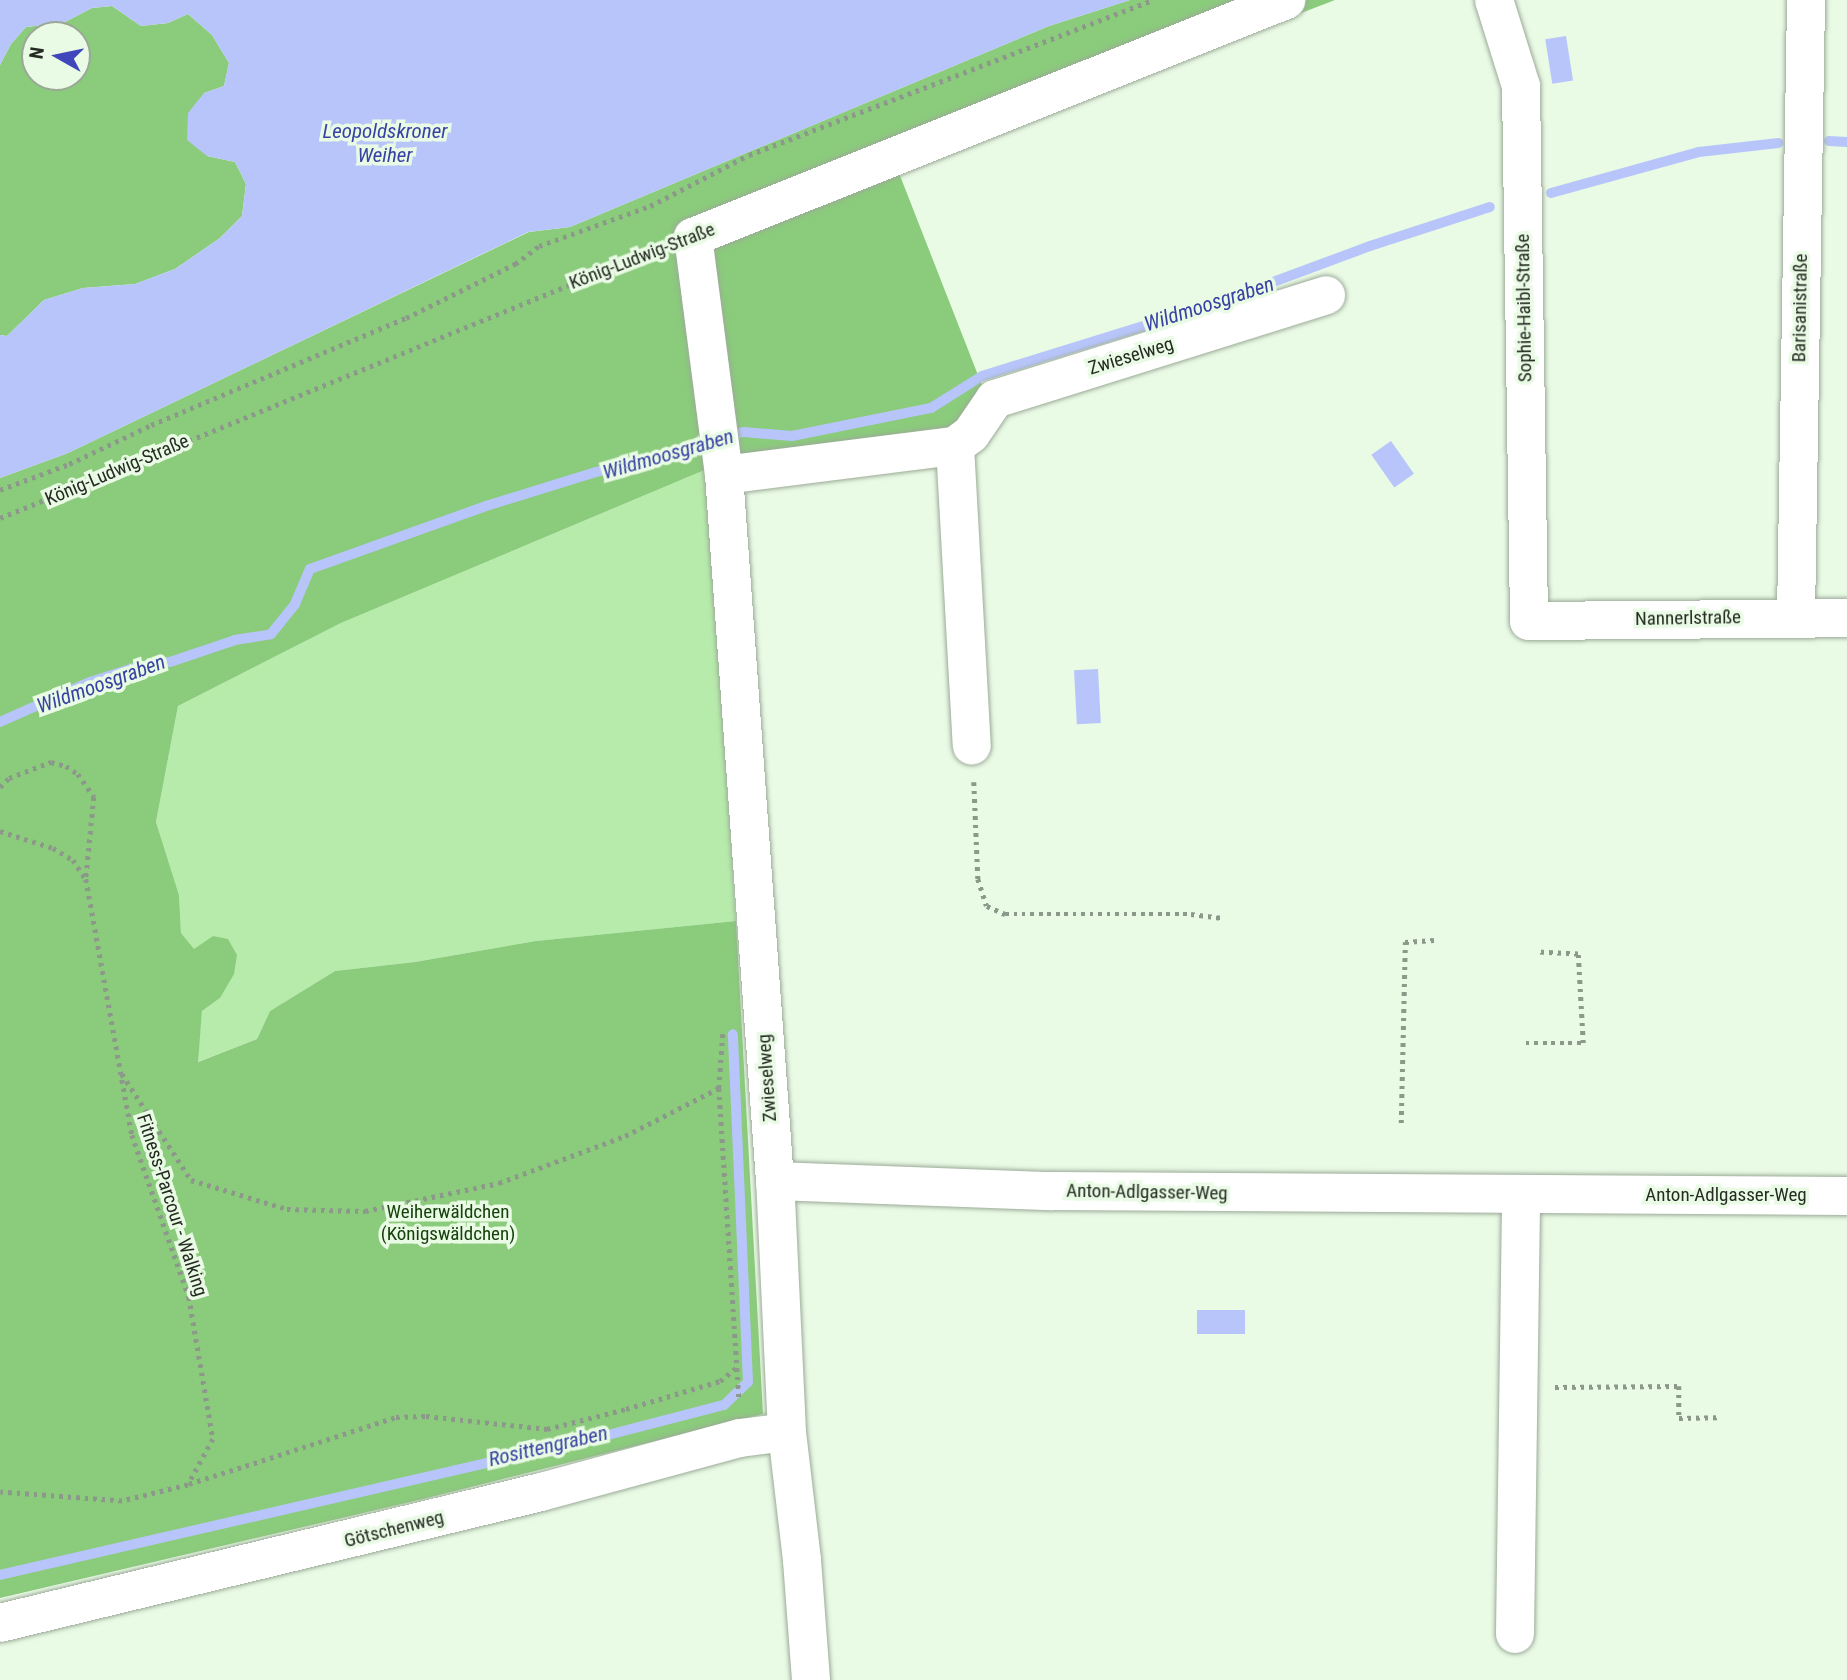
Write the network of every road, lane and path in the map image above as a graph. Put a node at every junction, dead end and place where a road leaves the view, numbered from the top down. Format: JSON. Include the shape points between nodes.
{"nodes":[{"id":1,"x":1153,"y":0,"type":"edge"},
{"id":2,"x":1286,"y":0,"type":"edge"},
{"id":3,"x":1494,"y":0,"type":"edge"},
{"id":4,"x":1806,"y":0,"type":"edge"},
{"id":5,"x":693,"y":237,"type":"junction"},
{"id":6,"x":1326,"y":295,"type":"dead end"},
{"id":7,"x":955,"y":446,"type":"junction"},
{"id":8,"x":721,"y":452,"type":"junction"},
{"id":9,"x":0,"y":490,"type":"edge"},
{"id":10,"x":0,"y":518,"type":"edge"},
{"id":11,"x":1796,"y":617,"type":"junction"},
{"id":12,"x":1847,"y":618,"type":"edge"},
{"id":13,"x":1529,"y":621,"type":"joint"},
{"id":14,"x":972,"y":746,"type":"joint"},
{"id":15,"x":0,"y":788,"type":"edge"},
{"id":16,"x":0,"y":831,"type":"edge"},
{"id":17,"x":86,"y":879,"type":"junction"},
{"id":18,"x":1223,"y":918,"type":"dead end"},
{"id":19,"x":1434,"y":940,"type":"dead end"},
{"id":20,"x":1538,"y":952,"type":"dead end"},
{"id":21,"x":1526,"y":1043,"type":"dead end"},
{"id":22,"x":121,"y":1071,"type":"junction"},
{"id":23,"x":719,"y":1088,"type":"dead end"},
{"id":24,"x":1401,"y":1123,"type":"dead end"},
{"id":25,"x":724,"y":1178,"type":"dead end"},
{"id":26,"x":775,"y":1181,"type":"junction"},
{"id":27,"x":1521,"y":1196,"type":"junction"},
{"id":28,"x":1847,"y":1196,"type":"edge"},
{"id":29,"x":737,"y":1367,"type":"junction"},
{"id":30,"x":1518,"y":1388,"type":"junction"},
{"id":31,"x":740,"y":1407,"type":"dead end"},
{"id":32,"x":1718,"y":1417,"type":"dead end"},
{"id":33,"x":787,"y":1432,"type":"junction"},
{"id":34,"x":188,"y":1485,"type":"junction"},
{"id":35,"x":0,"y":1492,"type":"edge"},
{"id":36,"x":0,"y":1623,"type":"edge"},
{"id":37,"x":1515,"y":1634,"type":"dead end"},
{"id":38,"x":811,"y":1680,"type":"edge"}],
"edges":[{"from":1,"to":9,"type":"path","via":[[749,155],[650,206],[539,246],[515,264],[406,318]]},
{"from":2,"to":5,"type":"street","name":"König-Ludwig-Straße"},
{"from":3,"to":13,"type":"street","name":"Sophie-Haibl-Straße","via":[[1521,86]]},
{"from":4,"to":11,"type":"street","name":"Barisanistraße"},
{"from":5,"to":8,"type":"street","name":"Zwieselweg"},
{"from":5,"to":10,"type":"path","name":"König-Ludwig-Straße"},
{"from":6,"to":7,"type":"street","name":"Zwieselweg","via":[[995,399],[971,434]]},
{"from":7,"to":8,"type":"street"},
{"from":7,"to":14,"type":"street"},
{"from":8,"to":26,"type":"street","name":"Zwieselweg"},
{"from":11,"to":12,"type":"street","name":"Nannerlstraße"},
{"from":11,"to":13,"type":"street","name":"Nannerlstraße"},
{"from":14,"to":18,"type":"path","via":[[978,878],[987,906],[1005,914]]},
{"from":15,"to":17,"type":"path","name":"Fitness-Parcour - Walking","via":[[9,778],[51,762],[78,774],[94,797]]},
{"from":16,"to":17,"type":"path","via":[[53,848],[73,860]]},
{"from":17,"to":22,"type":"path","name":"Fitness-Parcour - Walking"},
{"from":19,"to":24,"type":"path","via":[[1405,942]]},
{"from":20,"to":21,"type":"path","via":[[1578,954],[1583,1043]]},
{"from":22,"to":23,"type":"path","name":"Fitness-Parcour - Walking","via":[[191,1180],[287,1209],[365,1211],[499,1183],[625,1136]]},
{"from":22,"to":34,"type":"path","name":"Fitness-Parcour - Walking","via":[[132,1135],[189,1297],[211,1426],[213,1439]]},
{"from":25,"to":29,"type":"path"},
{"from":26,"to":27,"type":"street","name":"Anton-Adlgasser-Weg","via":[[1052,1191]]},
{"from":26,"to":33,"type":"street","name":"Zwieselweg"},
{"from":27,"to":28,"type":"street","name":"Anton-Adlgasser-Weg"},
{"from":27,"to":30,"type":"street"},
{"from":29,"to":31,"type":"path"},
{"from":29,"to":34,"type":"path","via":[[719,1381],[547,1429],[396,1417]]},
{"from":30,"to":32,"type":"path","via":[[1679,1386],[1679,1418]]},
{"from":30,"to":37,"type":"street"},
{"from":33,"to":36,"type":"street","name":"Götschenweg","via":[[740,1438],[528,1496]]},
{"from":33,"to":38,"type":"street","name":"Zwieselweg","via":[[803,1560]]},
{"from":34,"to":35,"type":"path","via":[[122,1501]]}]}
